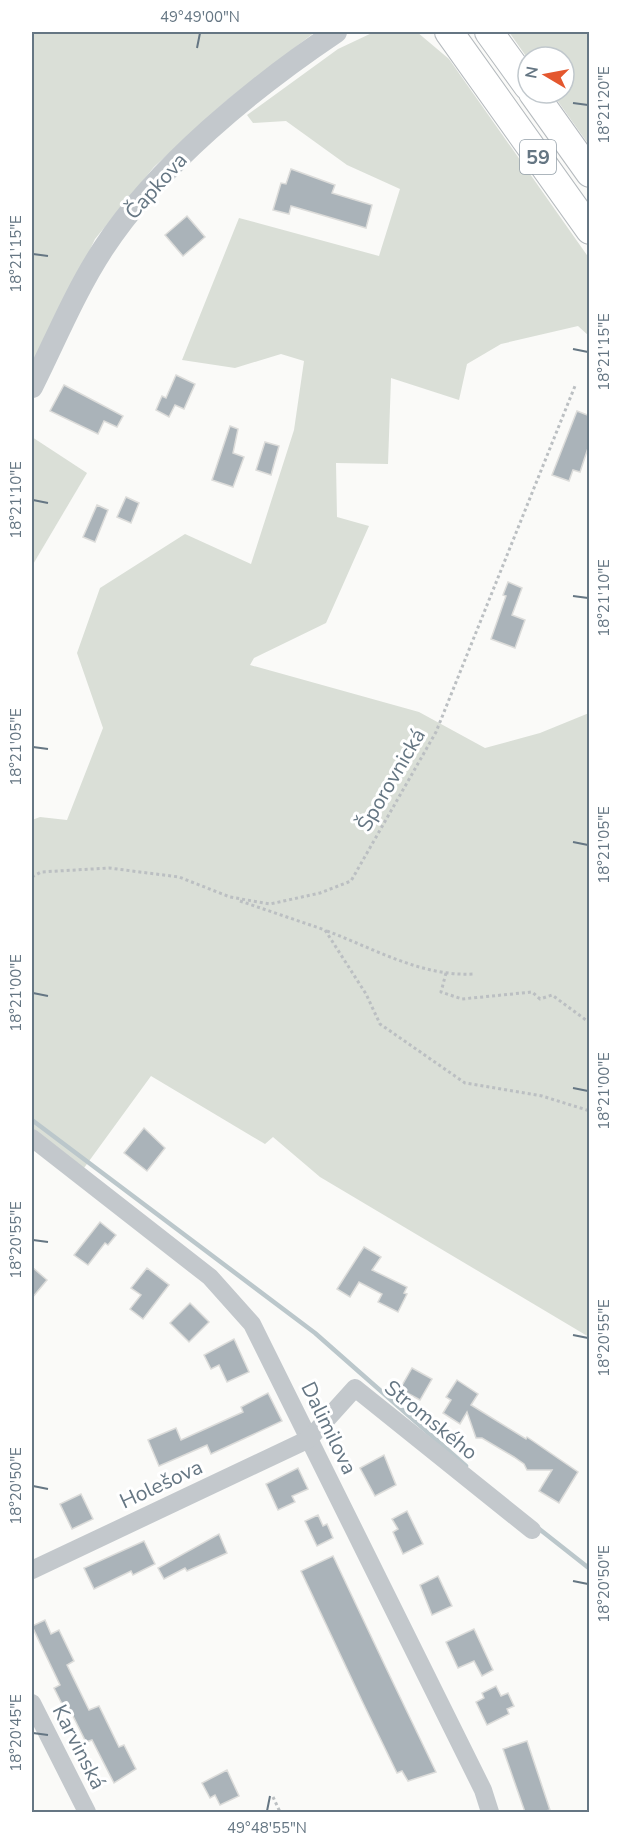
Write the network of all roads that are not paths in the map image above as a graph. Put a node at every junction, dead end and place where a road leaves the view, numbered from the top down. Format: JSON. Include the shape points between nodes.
{"nodes":[{"id":1,"x":336,"y":32,"type":"edge"},
{"id":2,"x":449,"y":32,"type":"edge"},
{"id":3,"x":489,"y":32,"type":"edge"},
{"id":4,"x":516,"y":69,"type":"edge"},
{"id":5,"x":542,"y":105,"type":"edge"},
{"id":6,"x":590,"y":173,"type":"edge"},
{"id":7,"x":590,"y":230,"type":"edge"},
{"id":8,"x":32,"y":387,"type":"edge"},
{"id":9,"x":32,"y":1138,"type":"edge"},
{"id":10,"x":309,"y":1438,"type":"junction"},
{"id":11,"x":532,"y":1530,"type":"dead end"},
{"id":12,"x":32,"y":1570,"type":"edge"},
{"id":13,"x":32,"y":1702,"type":"edge"},
{"id":14,"x":87,"y":1812,"type":"edge"},
{"id":15,"x":490,"y":1812,"type":"edge"}],
"edges":[{"from":1,"to":8,"type":"street","name":"Čapkova","via":[[212,126],[135,206],[103,249]]},
{"from":2,"to":7,"type":"main road","number":"59"},
{"from":3,"to":4,"type":"main road"},
{"from":5,"to":6,"type":"main road","number":"59"},
{"from":9,"to":10,"type":"street","name":"Dalimilova","via":[[210,1277],[252,1324]]},
{"from":10,"to":11,"type":"street","name":"Stromského","via":[[355,1388]]},
{"from":10,"to":12,"type":"street","name":"Holešova"},
{"from":10,"to":15,"type":"street","name":"Dalimilova","via":[[483,1790]]},
{"from":13,"to":14,"type":"street","name":"Karvinská"}]}
